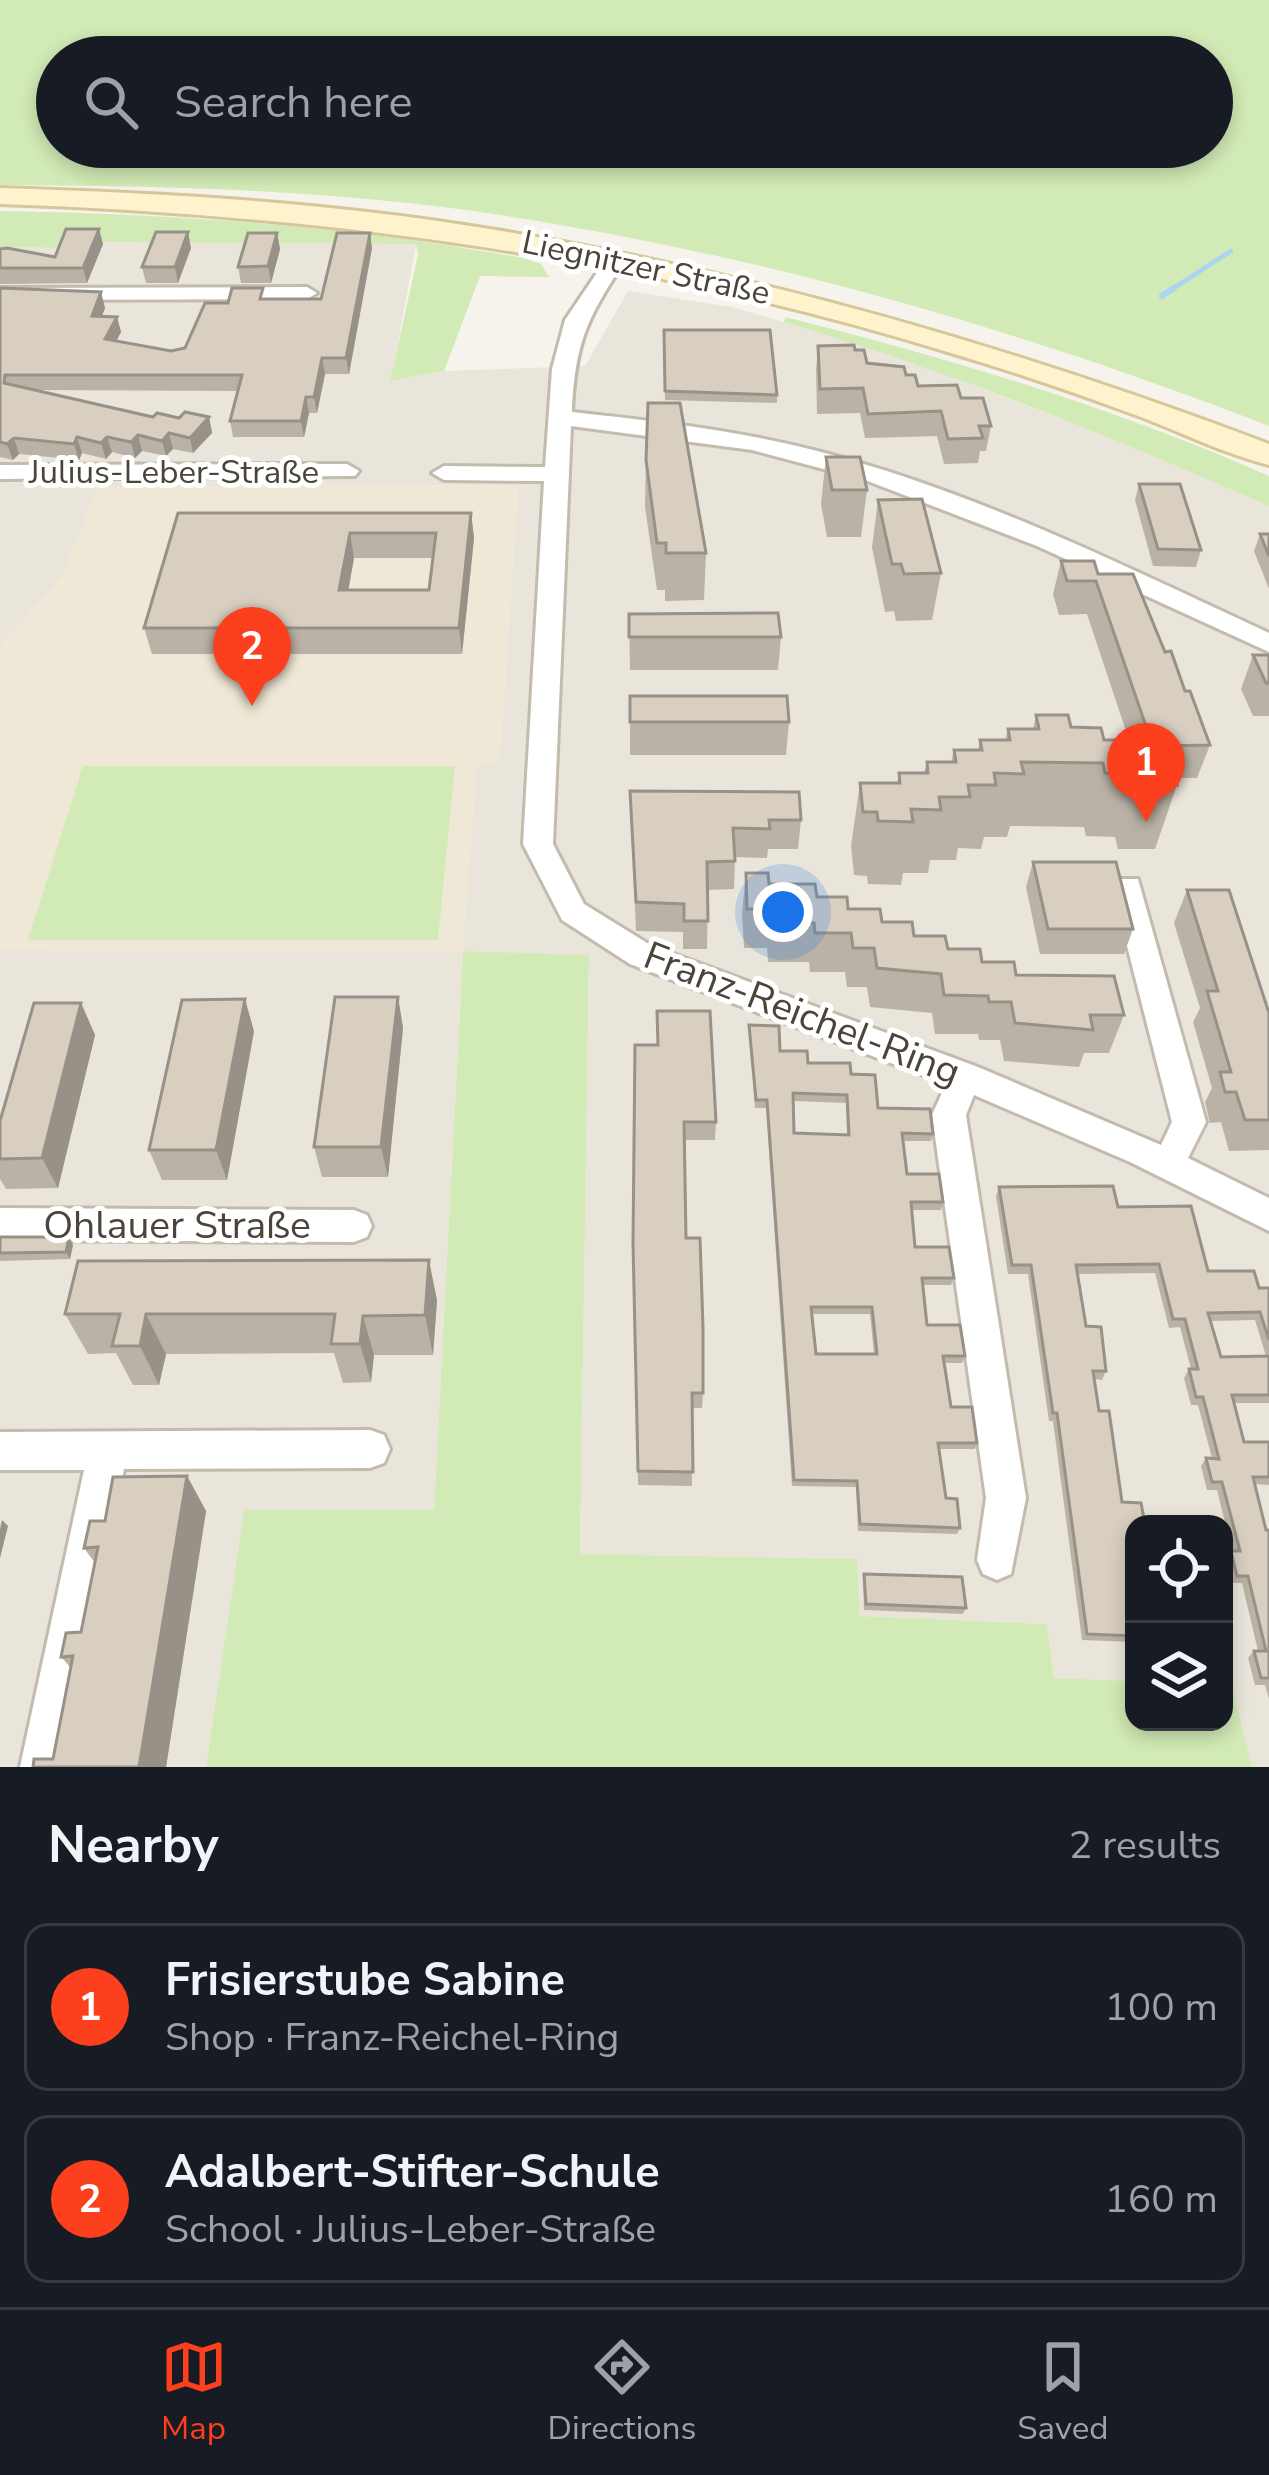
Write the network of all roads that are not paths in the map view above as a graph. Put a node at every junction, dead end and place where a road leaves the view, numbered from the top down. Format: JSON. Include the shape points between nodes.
{"nodes":[{"id":1,"x":0,"y":196,"type":"edge"},
{"id":2,"x":616,"y":259,"type":"junction"},
{"id":3,"x":308,"y":293,"type":"edge"},
{"id":4,"x":0,"y":294,"type":"edge"},
{"id":5,"x":563,"y":418,"type":"junction"},
{"id":6,"x":1269,"y":455,"type":"edge"},
{"id":7,"x":347,"y":471,"type":"dead end"},
{"id":8,"x":0,"y":472,"type":"edge"},
{"id":9,"x":444,"y":473,"type":"dead end"},
{"id":10,"x":555,"y":474,"type":"junction"},
{"id":11,"x":1269,"y":644,"type":"edge"},
{"id":12,"x":1127,"y":887,"type":"edge"},
{"id":13,"x":966,"y":1077,"type":"junction"},
{"id":14,"x":1168,"y":1165,"type":"junction"},
{"id":15,"x":1269,"y":1215,"type":"edge"},
{"id":16,"x":0,"y":1224,"type":"edge"},
{"id":17,"x":354,"y":1226,"type":"dead end"},
{"id":18,"x":370,"y":1449,"type":"dead end"},
{"id":19,"x":0,"y":1450,"type":"edge"},
{"id":20,"x":108,"y":1450,"type":"junction"},
{"id":21,"x":997,"y":1560,"type":"dead end"},
{"id":22,"x":42,"y":1767,"type":"edge"}],
"edges":[{"from":1,"to":2,"type":"main road","name":"Liegnitzer Straße","via":[[309,210]]},
{"from":2,"to":5,"type":"street","name":"Franz-Reichel-Ring","via":[[568,344]]},
{"from":2,"to":6,"type":"main road","name":"Liegnitzer Straße","via":[[990,353]]},
{"from":3,"to":4,"type":"street"},
{"from":5,"to":10,"type":"street","name":"Franz-Reichel-Ring"},
{"from":5,"to":11,"type":"street","via":[[695,432],[901,483]]},
{"from":7,"to":8,"type":"street","name":"Julius-Leber-Straße"},
{"from":9,"to":10,"type":"street"},
{"from":10,"to":13,"type":"street","name":"Franz-Reichel-Ring","via":[[538,844],[560,893],[573,912],[641,955]]},
{"from":12,"to":14,"type":"street","via":[[1189,1122]]},
{"from":13,"to":14,"type":"street","name":"Franz-Reichel-Ring"},
{"from":13,"to":21,"type":"street","via":[[949,1115],[1006,1498]]},
{"from":14,"to":15,"type":"street","name":"Franz-Reichel-Ring"},
{"from":16,"to":17,"type":"street","name":"Ohlauer Straße"},
{"from":18,"to":20,"type":"street"},
{"from":19,"to":20,"type":"street"},
{"from":20,"to":22,"type":"street"}]}
